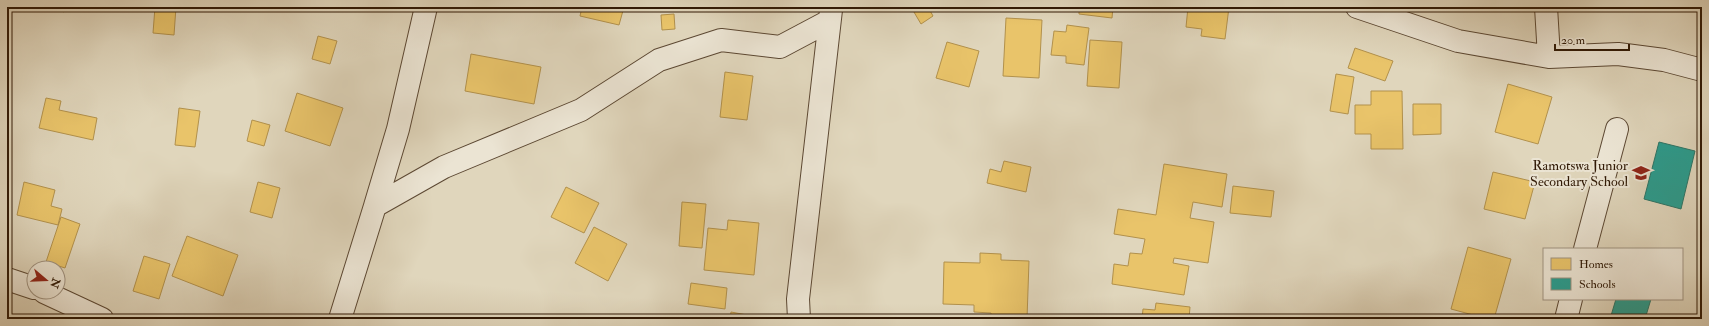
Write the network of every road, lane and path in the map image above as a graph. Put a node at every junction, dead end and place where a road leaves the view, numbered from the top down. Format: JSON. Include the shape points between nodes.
{"nodes":[{"id":1,"x":426,"y":7,"type":"edge"},
{"id":2,"x":1357,"y":7,"type":"edge"},
{"id":3,"x":1546,"y":7,"type":"edge"},
{"id":4,"x":830,"y":14,"type":"edge"},
{"id":5,"x":1549,"y":56,"type":"junction"},
{"id":6,"x":1702,"y":70,"type":"edge"},
{"id":7,"x":1617,"y":128,"type":"dead end"},
{"id":8,"x":375,"y":206,"type":"junction"},
{"id":9,"x":1585,"y":248,"type":"edge"},
{"id":10,"x":7,"y":279,"type":"edge"},
{"id":11,"x":26,"y":285,"type":"edge"},
{"id":12,"x":61,"y":300,"type":"edge"},
{"id":13,"x":1572,"y":300,"type":"edge"},
{"id":14,"x":102,"y":319,"type":"edge"},
{"id":15,"x":340,"y":319,"type":"edge"},
{"id":16,"x":798,"y":319,"type":"edge"},
{"id":17,"x":1566,"y":319,"type":"edge"}],
"edges":[{"from":1,"to":8,"type":"street","via":[[398,129]]},
{"from":2,"to":5,"type":"street","via":[[1458,41]]},
{"from":3,"to":5,"type":"street"},
{"from":4,"to":8,"type":"street","via":[[780,47],[720,40],[659,60],[581,110],[444,167]]},
{"from":4,"to":16,"type":"street","via":[[798,299]]},
{"from":5,"to":6,"type":"street","via":[[1618,54],[1664,60]]},
{"from":7,"to":9,"type":"street"},
{"from":8,"to":15,"type":"street"},
{"from":10,"to":11,"type":"street"},
{"from":12,"to":14,"type":"street"},
{"from":13,"to":17,"type":"street"}]}
